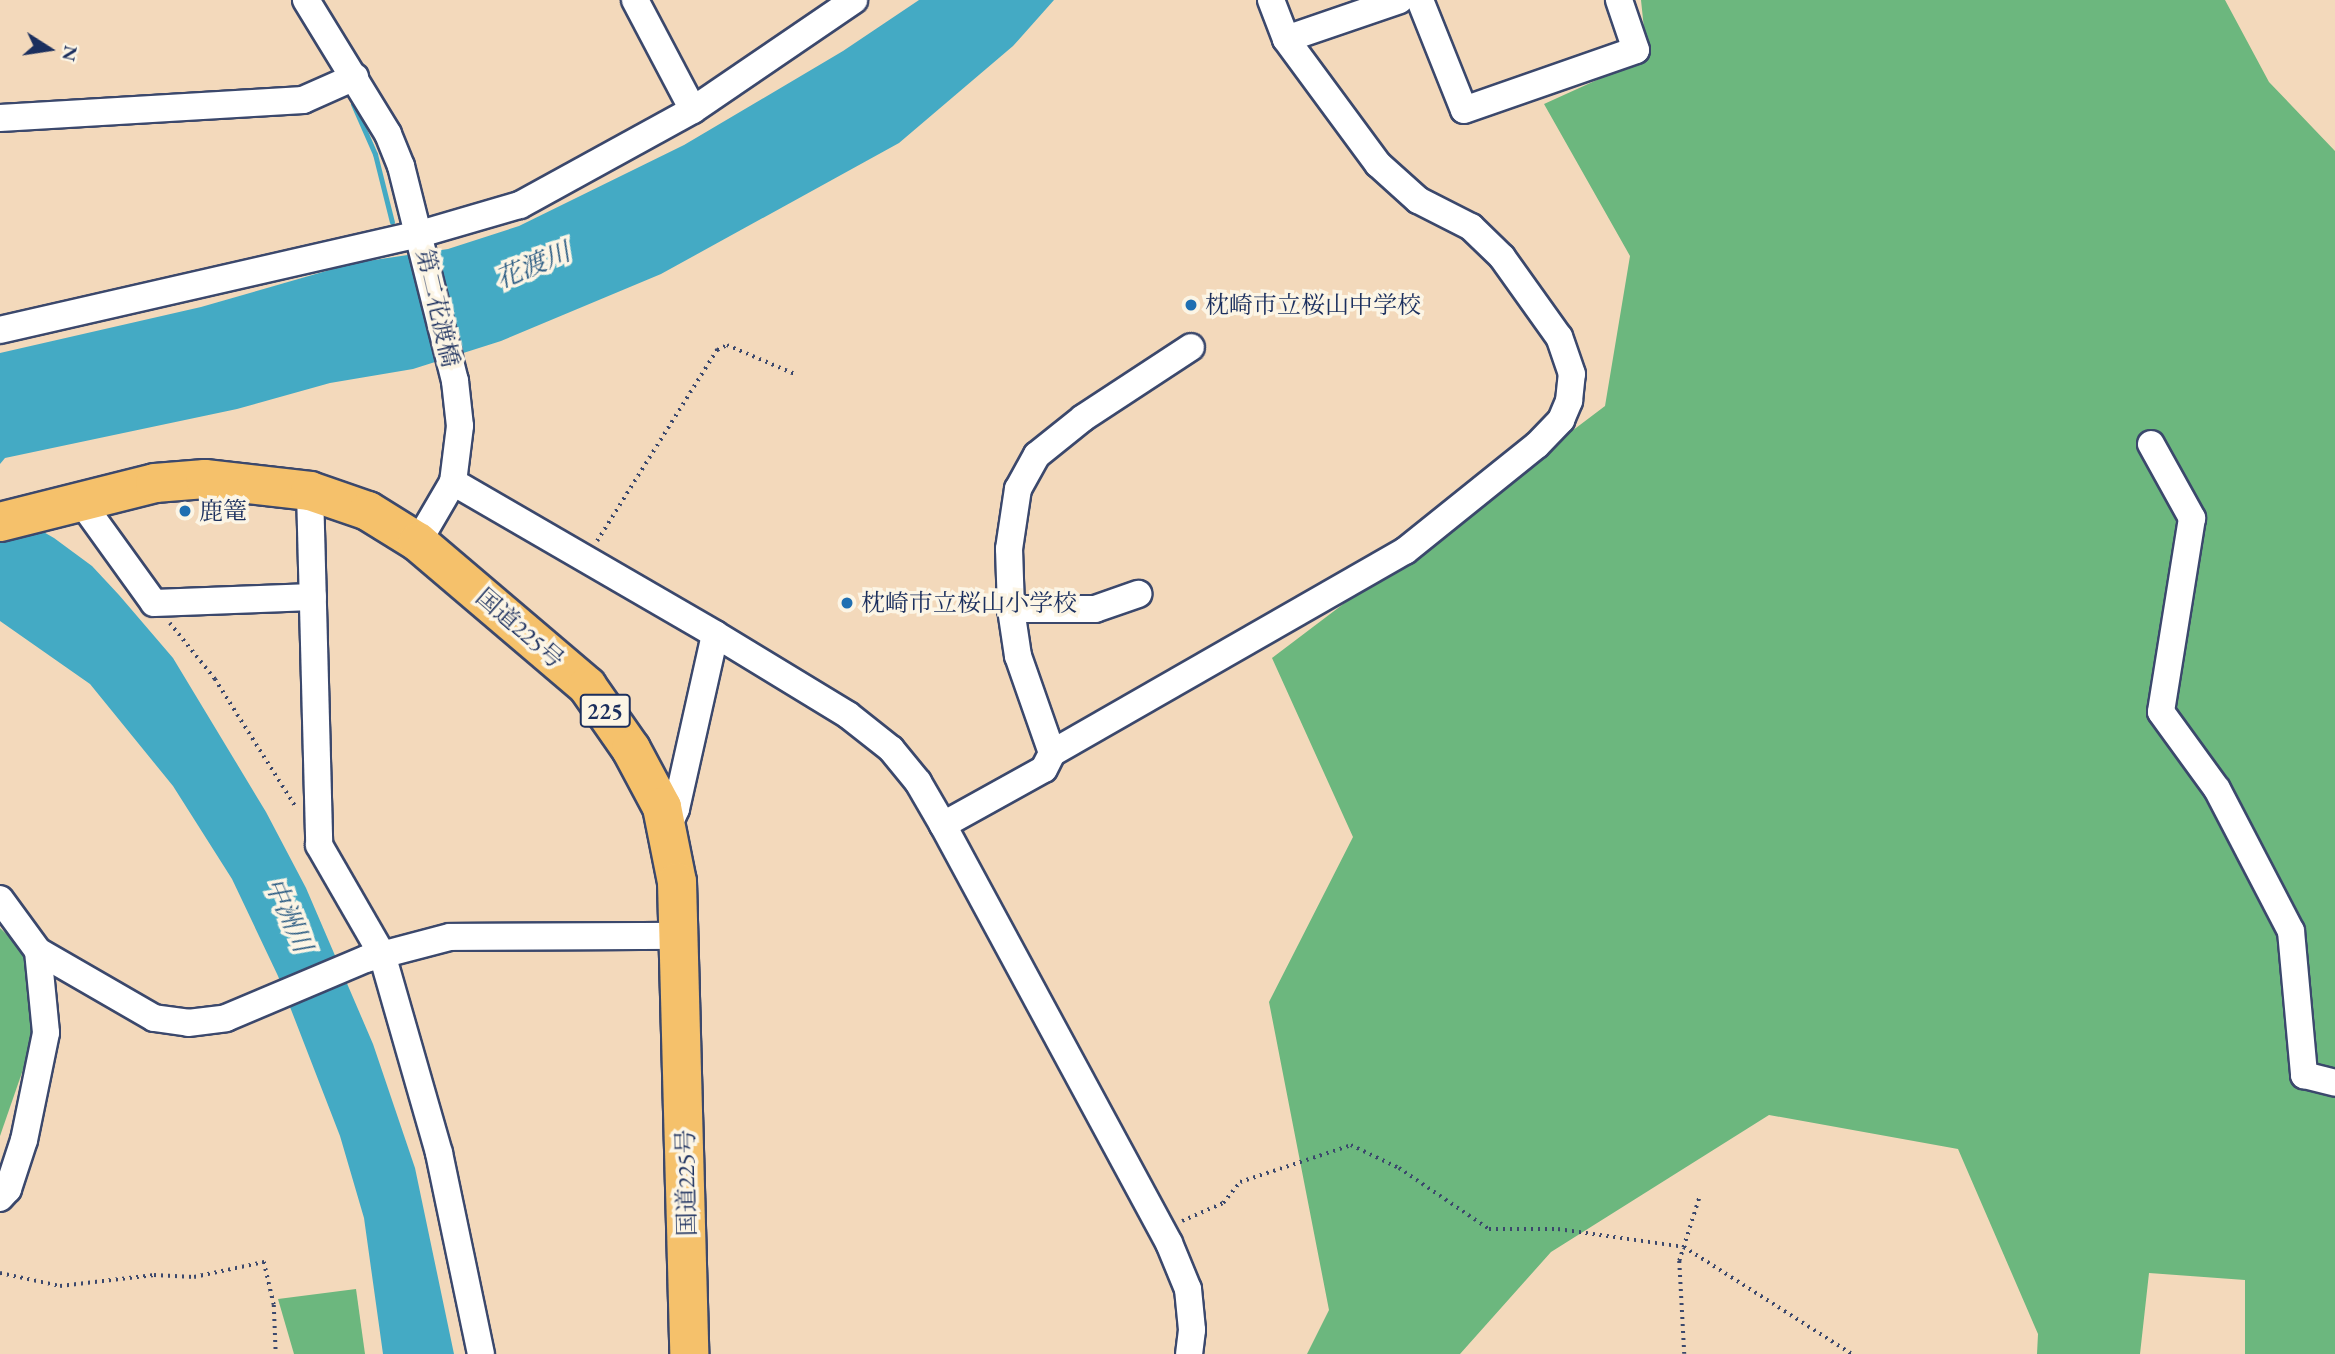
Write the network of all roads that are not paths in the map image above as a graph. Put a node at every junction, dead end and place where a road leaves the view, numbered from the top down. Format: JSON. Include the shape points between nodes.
{"nodes":[{"id":1,"x":306,"y":0,"type":"edge"},
{"id":2,"x":635,"y":0,"type":"edge"},
{"id":3,"x":854,"y":0,"type":"edge"},
{"id":4,"x":1271,"y":0,"type":"edge"},
{"id":5,"x":1400,"y":0,"type":"edge"},
{"id":6,"x":1420,"y":0,"type":"edge"},
{"id":7,"x":1619,"y":0,"type":"edge"},
{"id":8,"x":1286,"y":39,"type":"junction"},
{"id":9,"x":355,"y":77,"type":"junction"},
{"id":10,"x":693,"y":110,"type":"junction"},
{"id":11,"x":0,"y":118,"type":"edge"},
{"id":12,"x":421,"y":237,"type":"junction"},
{"id":13,"x":0,"y":330,"type":"edge"},
{"id":14,"x":1191,"y":347,"type":"dead end"},
{"id":15,"x":2151,"y":444,"type":"dead end"},
{"id":16,"x":453,"y":482,"type":"junction"},
{"id":17,"x":310,"y":491,"type":"junction"},
{"id":18,"x":79,"y":499,"type":"junction"},
{"id":19,"x":14,"y":518,"type":"edge"},
{"id":20,"x":418,"y":542,"type":"junction"},
{"id":21,"x":1138,"y":594,"type":"dead end"},
{"id":22,"x":313,"y":597,"type":"junction"},
{"id":23,"x":1011,"y":609,"type":"junction"},
{"id":24,"x":715,"y":634,"type":"junction"},
{"id":25,"x":1052,"y":753,"type":"junction"},
{"id":26,"x":943,"y":825,"type":"junction"},
{"id":27,"x":666,"y":830,"type":"junction"},
{"id":28,"x":0,"y":899,"type":"edge"},
{"id":29,"x":679,"y":936,"type":"junction"},
{"id":30,"x":38,"y":951,"type":"junction"},
{"id":31,"x":374,"y":956,"type":"junction"},
{"id":32,"x":2335,"y":1083,"type":"edge"},
{"id":33,"x":0,"y":1198,"type":"edge"},
{"id":34,"x":481,"y":1354,"type":"edge"},
{"id":35,"x":689,"y":1354,"type":"edge"},
{"id":36,"x":1189,"y":1354,"type":"edge"}],
"edges":[{"from":1,"to":9,"type":"street","name":"第二花渡橋"},
{"from":2,"to":10,"type":"street"},
{"from":3,"to":10,"type":"street"},
{"from":4,"to":8,"type":"street"},
{"from":5,"to":8,"type":"street"},
{"from":6,"to":7,"type":"street","via":[[1464,110],[1636,50]]},
{"from":8,"to":25,"type":"street","via":[[1329,103],[1398,184],[1418,200],[1471,227],[1502,257],[1563,345],[1572,374],[1569,401],[1560,420],[1537,445],[1405,551]]},
{"from":9,"to":11,"type":"street","via":[[303,100]]},
{"from":9,"to":12,"type":"street","name":"第二花渡橋","via":[[397,155]]},
{"from":10,"to":12,"type":"street","via":[[554,191]]},
{"from":12,"to":13,"type":"street"},
{"from":12,"to":16,"type":"street","name":"第二花渡橋","via":[[455,381],[460,426]]},
{"from":14,"to":23,"type":"street","via":[[1083,418],[1037,455],[1018,489],[1013,513]]},
{"from":15,"to":32,"type":"street","via":[[2192,518],[2161,712],[2217,789],[2291,931],[2304,1075]]},
{"from":16,"to":20,"type":"street"},
{"from":16,"to":24,"type":"street"},
{"from":17,"to":18,"type":"highway","name":"国道225号","number":"225","via":[[205,479],[155,483]]},
{"from":17,"to":20,"type":"highway","name":"国道225号","number":"225","via":[[368,511]]},
{"from":17,"to":22,"type":"street"},
{"from":18,"to":19,"type":"highway","name":"国道225号","number":"225"},
{"from":18,"to":22,"type":"street","via":[[154,603]]},
{"from":20,"to":27,"type":"highway","name":"国道225号","number":"225","via":[[587,686],[631,748],[662,807]]},
{"from":21,"to":23,"type":"street","via":[[1095,609]]},
{"from":22,"to":31,"type":"street","via":[[319,845]]},
{"from":23,"to":25,"type":"street","via":[[1018,656]]},
{"from":24,"to":26,"type":"street","via":[[848,715],[891,749],[918,782]]},
{"from":24,"to":27,"type":"street","via":[[676,808]]},
{"from":25,"to":26,"type":"street","via":[[1044,769]]},
{"from":26,"to":36,"type":"street","via":[[1162,1230],[1188,1289]]},
{"from":27,"to":29,"type":"highway","name":"国道225号","number":"225","via":[[677,882]]},
{"from":28,"to":30,"type":"street"},
{"from":29,"to":31,"type":"street","via":[[450,937]]},
{"from":29,"to":35,"type":"highway","name":"国道225号","number":"225"},
{"from":30,"to":31,"type":"street","via":[[154,1018],[188,1023],[226,1018]]},
{"from":30,"to":33,"type":"street","via":[[46,1033],[38,1088],[8,1189]]},
{"from":31,"to":34,"type":"street","via":[[439,1153]]}]}
